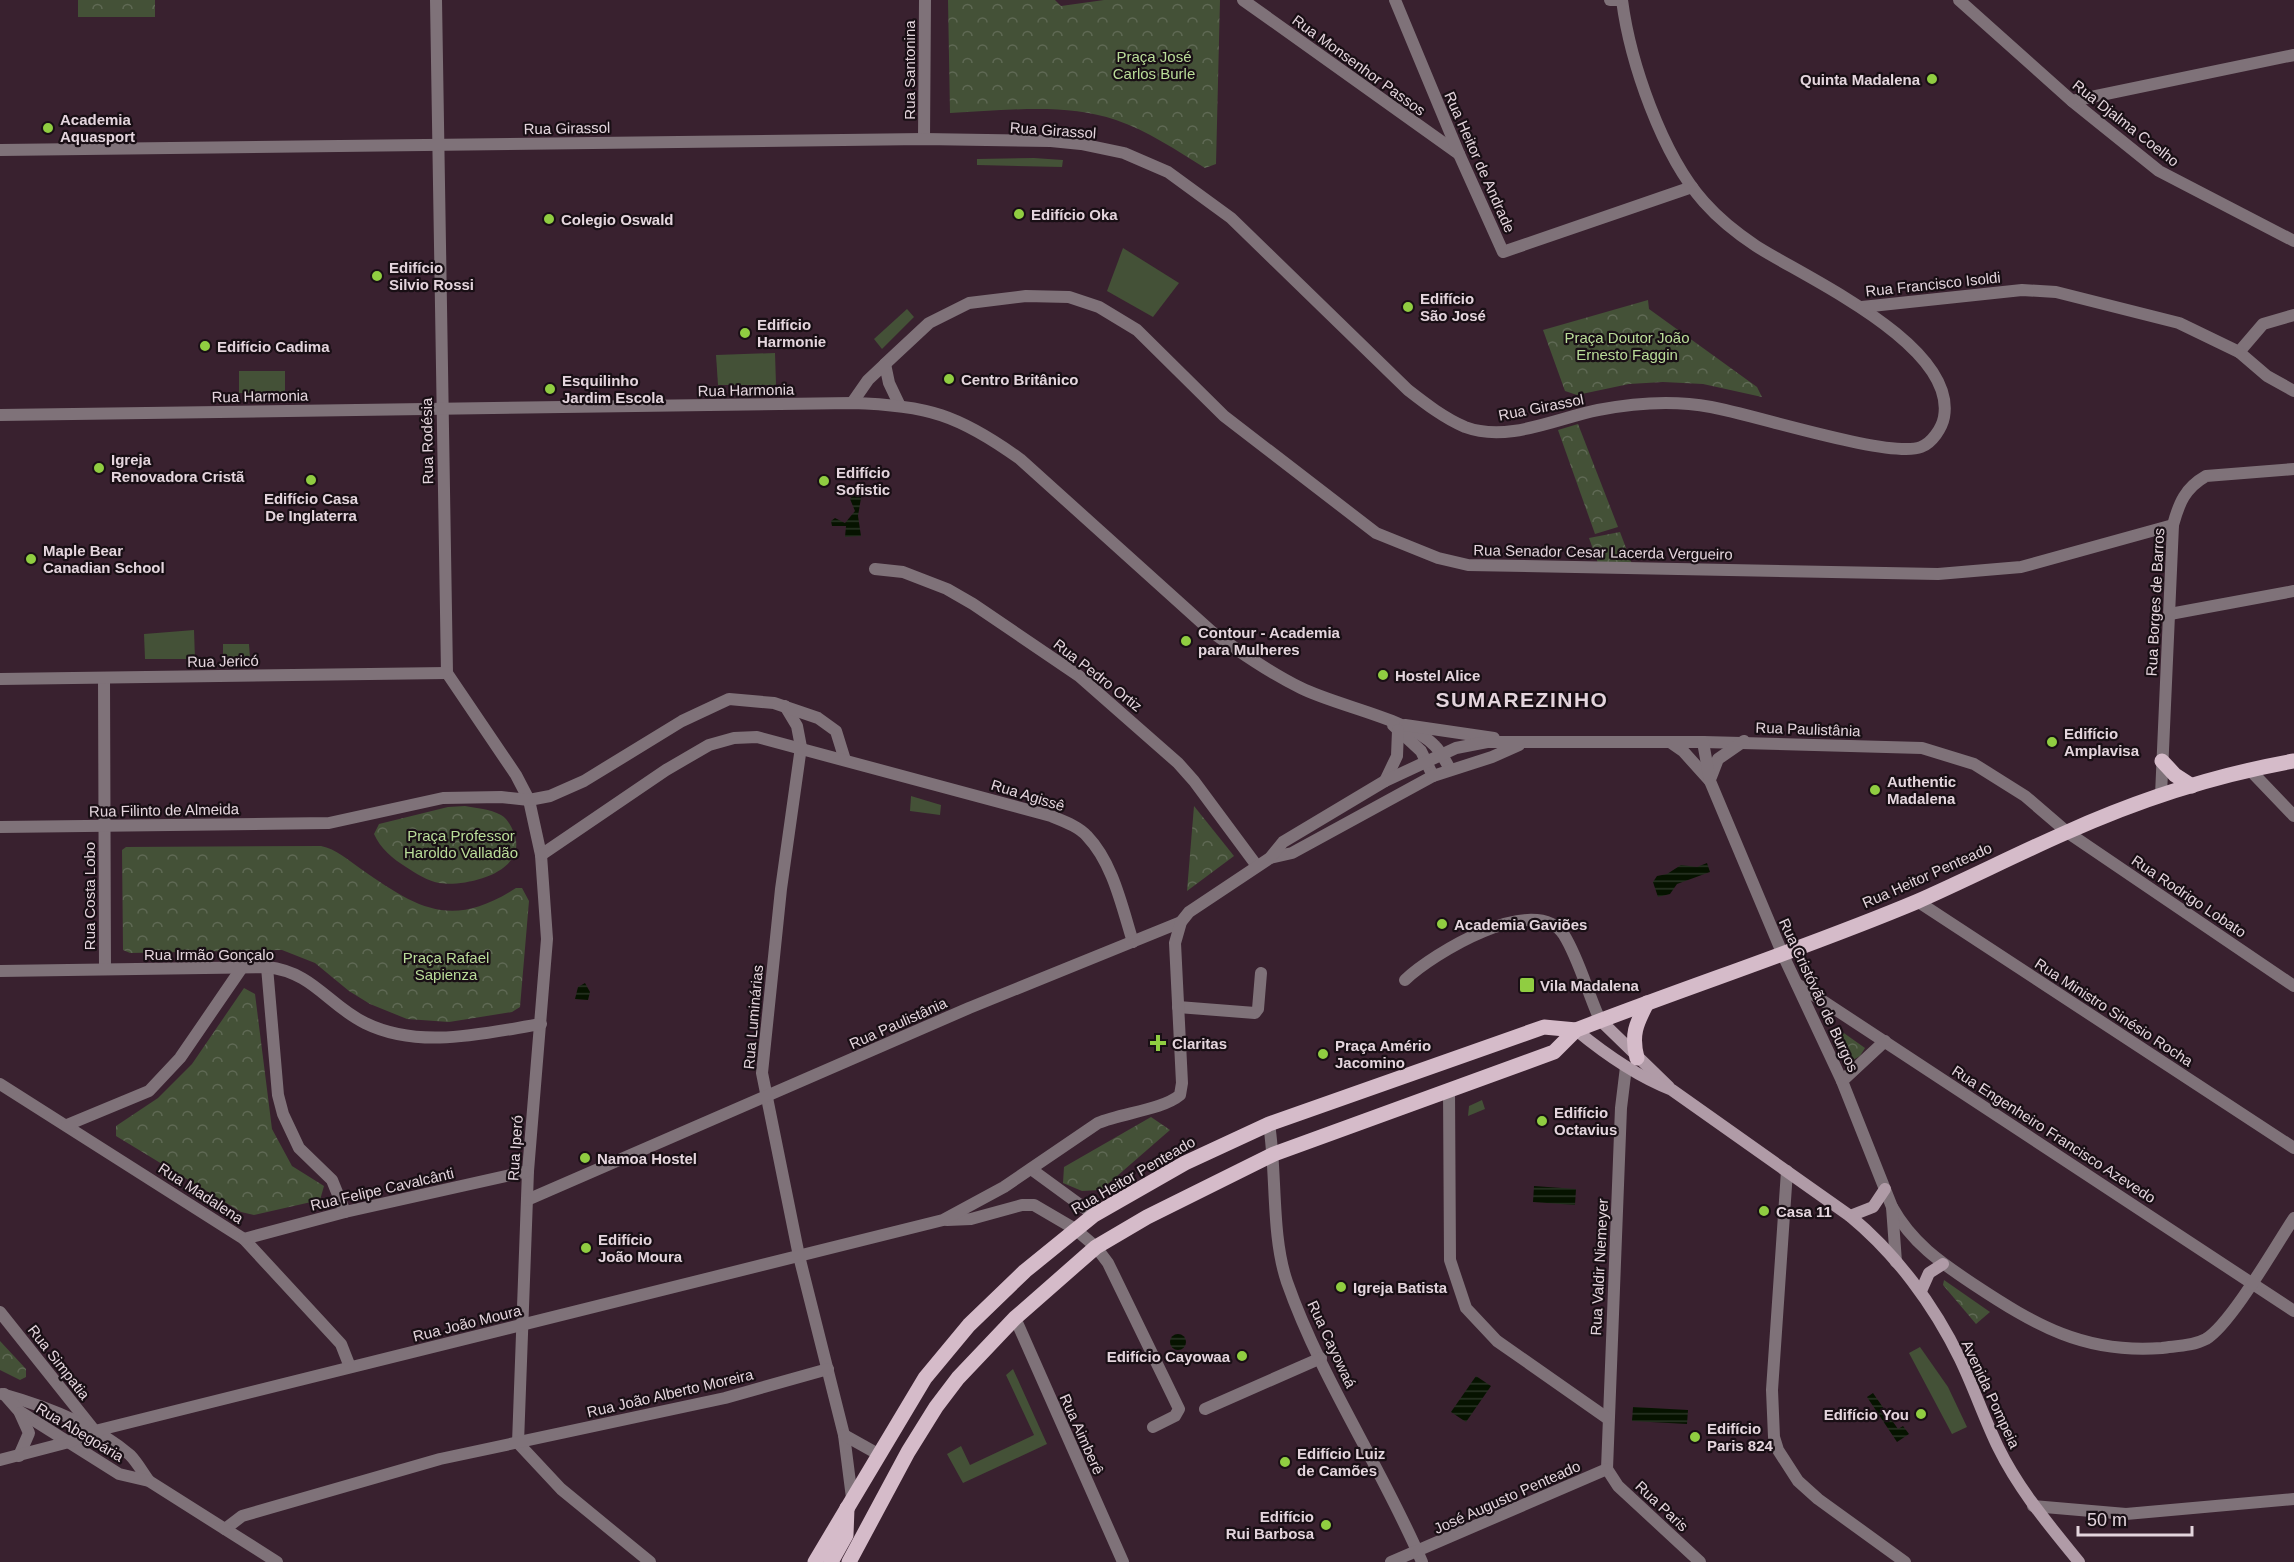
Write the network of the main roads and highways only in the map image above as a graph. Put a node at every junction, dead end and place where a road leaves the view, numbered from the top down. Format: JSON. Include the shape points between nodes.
{"nodes":[{"id":1,"x":2162,"y":761,"type":"road end"},
{"id":2,"x":2294,"y":761,"type":"edge"},
{"id":3,"x":2192,"y":786,"type":"junction"},
{"id":4,"x":1647,"y":1003,"type":"junction"},
{"id":5,"x":1600,"y":1020,"type":"junction"},
{"id":6,"x":1576,"y":1030,"type":"junction"},
{"id":7,"x":1632,"y":1063,"type":"junction"},
{"id":8,"x":1885,"y":1189,"type":"road end"},
{"id":9,"x":1850,"y":1216,"type":"junction"},
{"id":10,"x":1943,"y":1264,"type":"road end"},
{"id":11,"x":1921,"y":1291,"type":"junction"},
{"id":12,"x":878,"y":1454,"type":"junction"},
{"id":13,"x":886,"y":1491,"type":"junction"},
{"id":14,"x":849,"y":1503,"type":"junction"},
{"id":15,"x":815,"y":1562,"type":"edge"},
{"id":16,"x":831,"y":1562,"type":"edge"},
{"id":17,"x":849,"y":1562,"type":"edge"},
{"id":18,"x":2079,"y":1562,"type":"edge"}],
"edges":[{"from":1,"to":3,"type":"main road"},
{"from":2,"to":3,"type":"main road","name":"Rua Heitor Penteado"},
{"from":3,"to":4,"type":"main road","name":"Rua Heitor Penteado","via":[[2067,832],[1917,901],[1783,955]]},
{"from":4,"to":5,"type":"main road","name":"Rua Heitor Penteado"},
{"from":4,"to":7,"type":"main road","via":[[1634,1029]]},
{"from":5,"to":6,"type":"main road","name":"Rua Heitor Penteado"},
{"from":5,"to":7,"type":"main road","name":"Avenida Pompeia"},
{"from":6,"to":7,"type":"main road","name":"Avenida Pompeia"},
{"from":6,"to":12,"type":"main road","name":"Rua Heitor Penteado","via":[[1544,1027],[1269,1124],[1185,1163],[1094,1215],[1025,1271],[969,1325],[925,1378]]},
{"from":6,"to":13,"type":"main road","name":"Rua Heitor Penteado","via":[[1554,1052],[1274,1154],[1146,1217],[1096,1247],[1015,1318],[958,1378]]},
{"from":7,"to":9,"type":"main road","name":"Avenida Pompeia"},
{"from":8,"to":9,"type":"main road","via":[[1873,1207]]},
{"from":9,"to":11,"type":"main road","name":"Avenida Pompeia"},
{"from":10,"to":11,"type":"main road","via":[[1929,1273]]},
{"from":11,"to":18,"type":"main road","name":"Avenida Pompeia","via":[[1960,1359],[1998,1448],[2033,1506]]},
{"from":12,"to":13,"type":"main road","via":[[890,1470]]},
{"from":12,"to":14,"type":"main road","name":"Rua Heitor Penteado"},
{"from":13,"to":17,"type":"main road","name":"Rua Heitor Penteado"},
{"from":14,"to":15,"type":"main road","name":"Rua Heitor Penteado"},
{"from":14,"to":16,"type":"main road","via":[[846,1535]]}]}
